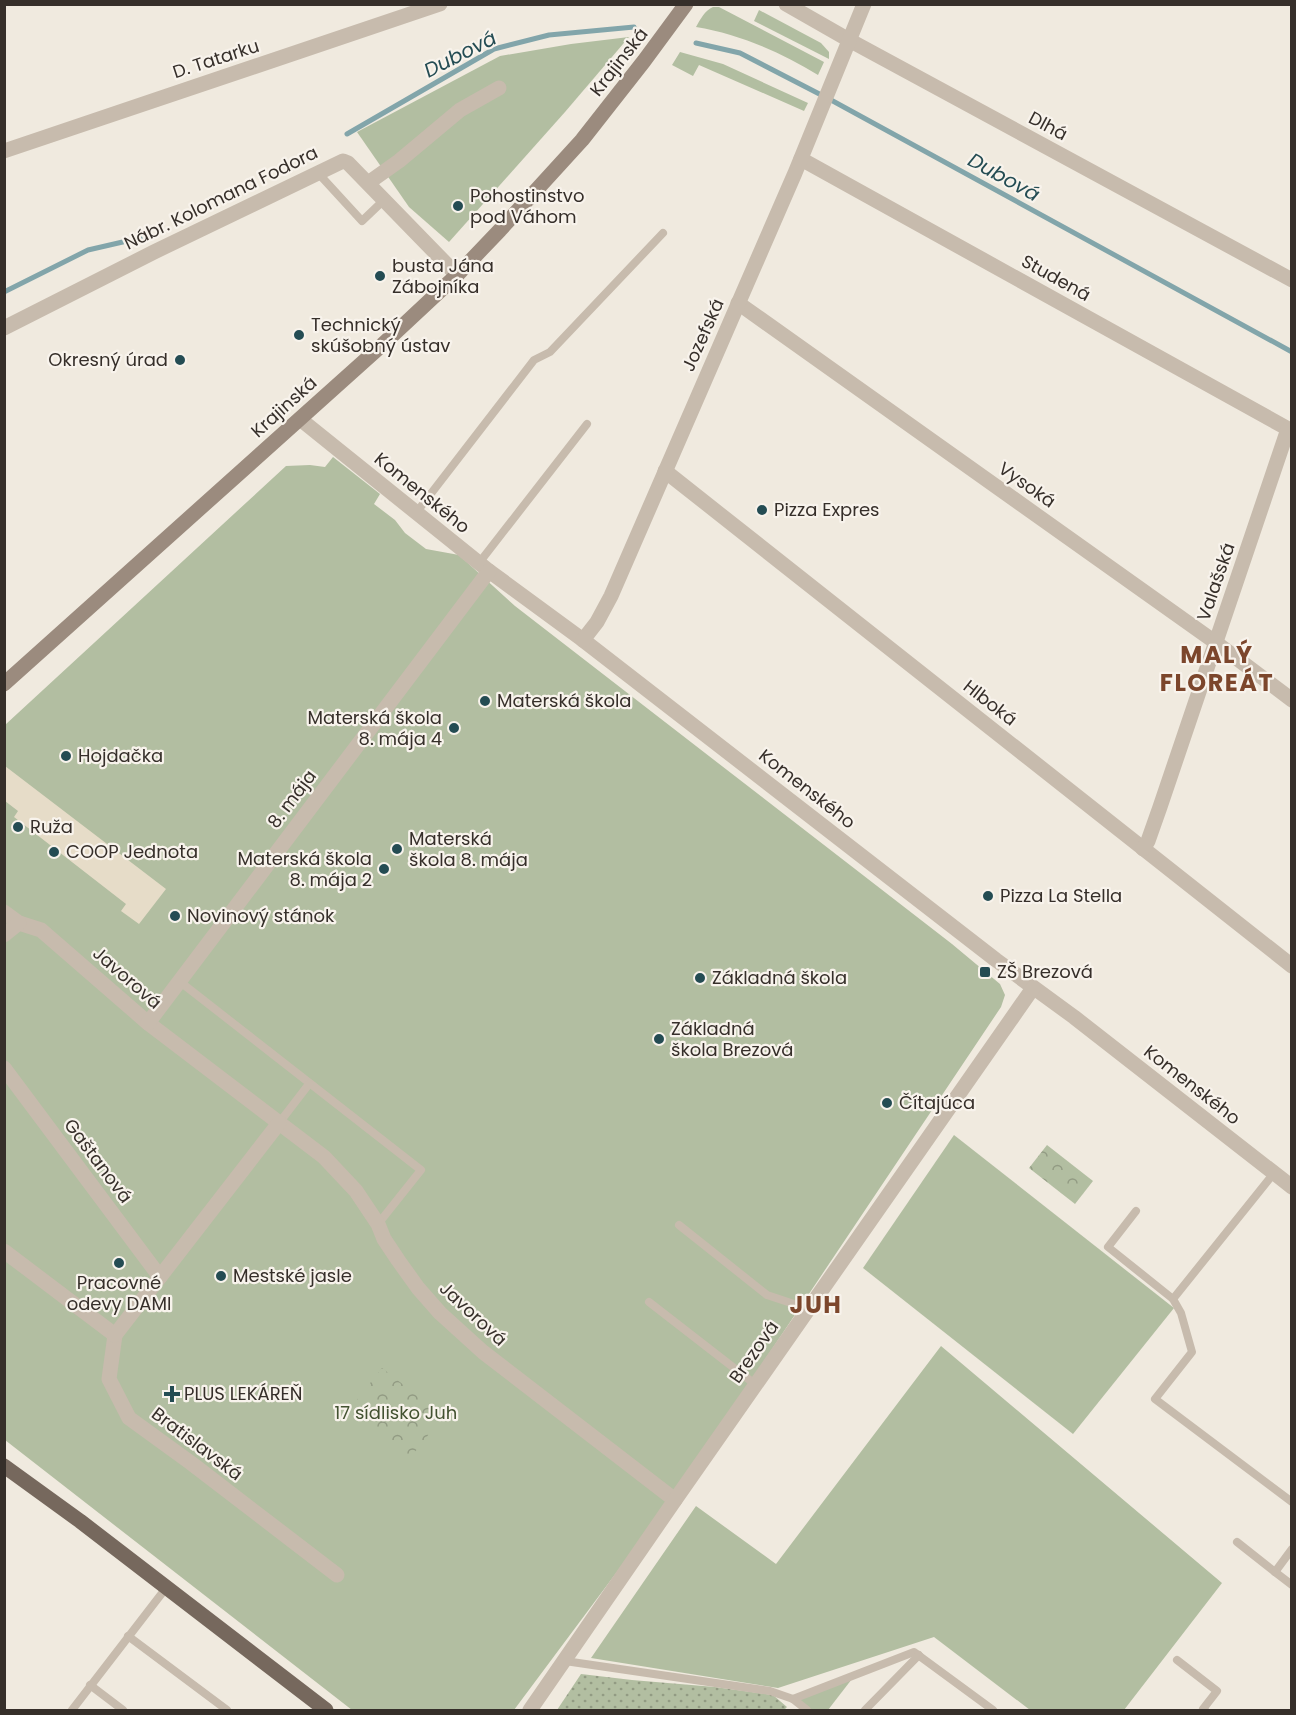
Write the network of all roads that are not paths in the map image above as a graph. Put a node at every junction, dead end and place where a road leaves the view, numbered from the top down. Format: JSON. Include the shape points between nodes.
{"nodes":[{"id":1,"x":441,"y":4,"type":"edge"},
{"id":2,"x":686,"y":4,"type":"edge"},
{"id":3,"x":786,"y":4,"type":"edge"},
{"id":4,"x":864,"y":4,"type":"edge"},
{"id":5,"x":673,"y":12,"type":"edge"},
{"id":6,"x":849,"y":40,"type":"junction"},
{"id":7,"x":500,"y":88,"type":"dead end"},
{"id":8,"x":4,"y":151,"type":"edge"},
{"id":9,"x":801,"y":159,"type":"junction"},
{"id":10,"x":318,"y":173,"type":"junction"},
{"id":11,"x":368,"y":183,"type":"junction"},
{"id":12,"x":384,"y":200,"type":"junction"},
{"id":13,"x":663,"y":233,"type":"dead end"},
{"id":14,"x":457,"y":275,"type":"junction"},
{"id":15,"x":1292,"y":280,"type":"edge"},
{"id":16,"x":738,"y":303,"type":"junction"},
{"id":17,"x":4,"y":328,"type":"edge"},
{"id":18,"x":300,"y":419,"type":"junction"},
{"id":19,"x":587,"y":424,"type":"dead end"},
{"id":20,"x":1290,"y":430,"type":"edge"},
{"id":21,"x":665,"y":471,"type":"junction"},
{"id":22,"x":416,"y":513,"type":"junction"},
{"id":23,"x":484,"y":567,"type":"junction"},
{"id":24,"x":582,"y":640,"type":"junction"},
{"id":25,"x":1215,"y":642,"type":"junction"},
{"id":26,"x":5,"y":683,"type":"edge"},
{"id":27,"x":1292,"y":700,"type":"edge"},
{"id":28,"x":1143,"y":849,"type":"junction"},
{"id":29,"x":4,"y":912,"type":"edge"},
{"id":30,"x":19,"y":923,"type":"junction"},
{"id":31,"x":4,"y":935,"type":"edge"},
{"id":32,"x":1292,"y":966,"type":"edge"},
{"id":33,"x":179,"y":981,"type":"junction"},
{"id":34,"x":1033,"y":988,"type":"junction"},
{"id":35,"x":148,"y":1023,"type":"junction"},
{"id":36,"x":4,"y":1068,"type":"edge"},
{"id":37,"x":309,"y":1084,"type":"junction"},
{"id":38,"x":279,"y":1123,"type":"junction"},
{"id":39,"x":1274,"y":1173,"type":"junction"},
{"id":40,"x":1292,"y":1187,"type":"edge"},
{"id":41,"x":1136,"y":1211,"type":"dead end"},
{"id":42,"x":378,"y":1224,"type":"junction"},
{"id":43,"x":679,"y":1225,"type":"dead end"},
{"id":44,"x":4,"y":1251,"type":"edge"},
{"id":45,"x":160,"y":1277,"type":"junction"},
{"id":46,"x":1173,"y":1299,"type":"junction"},
{"id":47,"x":649,"y":1302,"type":"dead end"},
{"id":48,"x":806,"y":1312,"type":"junction"},
{"id":49,"x":115,"y":1335,"type":"junction"},
{"id":50,"x":756,"y":1384,"type":"junction"},
{"id":51,"x":4,"y":1466,"type":"edge"},
{"id":52,"x":675,"y":1500,"type":"junction"},
{"id":53,"x":1292,"y":1502,"type":"edge"},
{"id":54,"x":1237,"y":1542,"type":"dead end"},
{"id":55,"x":1292,"y":1549,"type":"edge"},
{"id":56,"x":1275,"y":1572,"type":"junction"},
{"id":57,"x":337,"y":1575,"type":"dead end"},
{"id":58,"x":1292,"y":1584,"type":"edge"},
{"id":59,"x":166,"y":1588,"type":"junction"},
{"id":60,"x":128,"y":1636,"type":"junction"},
{"id":61,"x":919,"y":1655,"type":"junction"},
{"id":62,"x":1177,"y":1660,"type":"dead end"},
{"id":63,"x":565,"y":1661,"type":"junction"},
{"id":64,"x":90,"y":1685,"type":"junction"},
{"id":65,"x":793,"y":1699,"type":"junction"},
{"id":66,"x":72,"y":1710,"type":"edge"},
{"id":67,"x":123,"y":1710,"type":"edge"},
{"id":68,"x":227,"y":1710,"type":"edge"},
{"id":69,"x":326,"y":1710,"type":"edge"},
{"id":70,"x":530,"y":1710,"type":"edge"},
{"id":71,"x":807,"y":1710,"type":"edge"},
{"id":72,"x":865,"y":1710,"type":"edge"},
{"id":73,"x":993,"y":1710,"type":"edge"},
{"id":74,"x":1204,"y":1710,"type":"edge"}],
"edges":[{"from":1,"to":8,"type":"street","name":"D. Tatarku"},
{"from":2,"to":5,"type":"main road","name":"Krajinská"},
{"from":3,"to":6,"type":"street","name":"Dlhá"},
{"from":4,"to":6,"type":"street","name":"Jozefská"},
{"from":5,"to":14,"type":"main road","name":"Krajinská","via":[[582,140]]},
{"from":6,"to":9,"type":"street","name":"Jozefská"},
{"from":6,"to":15,"type":"street","name":"Dlhá"},
{"from":7,"to":11,"type":"street","via":[[460,110]]},
{"from":9,"to":16,"type":"street","name":"Jozefská"},
{"from":9,"to":20,"type":"street","name":"Studená"},
{"from":10,"to":11,"type":"street","name":"Nábr. Kolomana Fodora","via":[[343,161]]},
{"from":10,"to":12,"type":"lane","via":[[362,221]]},
{"from":10,"to":17,"type":"street","name":"Nábr. Kolomana Fodora"},
{"from":11,"to":12,"type":"street","name":"Nábr. Kolomana Fodora"},
{"from":12,"to":14,"type":"street","name":"Nábr. Kolomana Fodora"},
{"from":13,"to":22,"type":"lane","via":[[550,352],[534,360]]},
{"from":14,"to":18,"type":"main road","name":"Krajinská"},
{"from":16,"to":21,"type":"street","name":"Jozefská"},
{"from":16,"to":25,"type":"street","name":"Vysoká"},
{"from":18,"to":22,"type":"street","name":"Komenského"},
{"from":18,"to":26,"type":"main road","name":"Krajinská"},
{"from":19,"to":23,"type":"lane"},
{"from":20,"to":25,"type":"street","name":"Valašská"},
{"from":21,"to":24,"type":"street","name":"Jozefská","via":[[610,596]]},
{"from":21,"to":28,"type":"street","name":"Hlboká"},
{"from":22,"to":23,"type":"street","name":"Komenského"},
{"from":23,"to":24,"type":"street","name":"Komenského"},
{"from":23,"to":33,"type":"street","name":"8. mája"},
{"from":24,"to":34,"type":"street","name":"Komenského"},
{"from":25,"to":27,"type":"street","name":"Vysoká"},
{"from":25,"to":28,"type":"street","name":"Valašská"},
{"from":28,"to":32,"type":"street","name":"Hlboká"},
{"from":29,"to":30,"type":"street","name":"Javorová"},
{"from":30,"to":31,"type":"street"},
{"from":30,"to":35,"type":"street","name":"Javorová","via":[[41,930]]},
{"from":33,"to":35,"type":"street","name":"8. mája"},
{"from":33,"to":37,"type":"lane"},
{"from":34,"to":39,"type":"street","name":"Komenského"},
{"from":34,"to":48,"type":"street","name":"Brezová"},
{"from":35,"to":38,"type":"street","name":"Javorová"},
{"from":36,"to":45,"type":"street","name":"Gaštanová"},
{"from":37,"to":38,"type":"lane"},
{"from":37,"to":42,"type":"lane","via":[[421,1170]]},
{"from":38,"to":42,"type":"street","name":"Javorová","via":[[324,1157],[356,1191]]},
{"from":38,"to":45,"type":"street"},
{"from":39,"to":40,"type":"street","name":"Komenského"},
{"from":39,"to":46,"type":"lane"},
{"from":41,"to":46,"type":"lane","via":[[1108,1247]]},
{"from":42,"to":52,"type":"street","name":"Javorová","via":[[398,1260],[440,1313],[483,1352]]},
{"from":43,"to":48,"type":"lane","via":[[767,1295]]},
{"from":44,"to":49,"type":"street"},
{"from":45,"to":49,"type":"street"},
{"from":46,"to":53,"type":"lane","via":[[1192,1352],[1155,1399]]},
{"from":47,"to":50,"type":"lane"},
{"from":48,"to":50,"type":"street","name":"Brezová"},
{"from":49,"to":57,"type":"street","name":"Bratislavská","via":[[109,1379],[129,1418]]},
{"from":50,"to":52,"type":"street","name":"Brezová"},
{"from":51,"to":59,"type":"main road"},
{"from":52,"to":63,"type":"street","name":"Brezová"},
{"from":54,"to":56,"type":"lane"},
{"from":55,"to":56,"type":"lane"},
{"from":56,"to":58,"type":"lane"},
{"from":59,"to":60,"type":"lane"},
{"from":59,"to":69,"type":"main road"},
{"from":60,"to":64,"type":"lane"},
{"from":60,"to":68,"type":"lane"},
{"from":61,"to":65,"type":"lane","via":[[914,1652]]},
{"from":61,"to":72,"type":"lane"},
{"from":61,"to":73,"type":"lane"},
{"from":62,"to":74,"type":"lane","via":[[1217,1691]]},
{"from":63,"to":65,"type":"lane","via":[[760,1689]]},
{"from":63,"to":70,"type":"street","name":"Brezová"},
{"from":64,"to":66,"type":"lane"},
{"from":64,"to":67,"type":"lane"},
{"from":65,"to":71,"type":"lane"}]}
